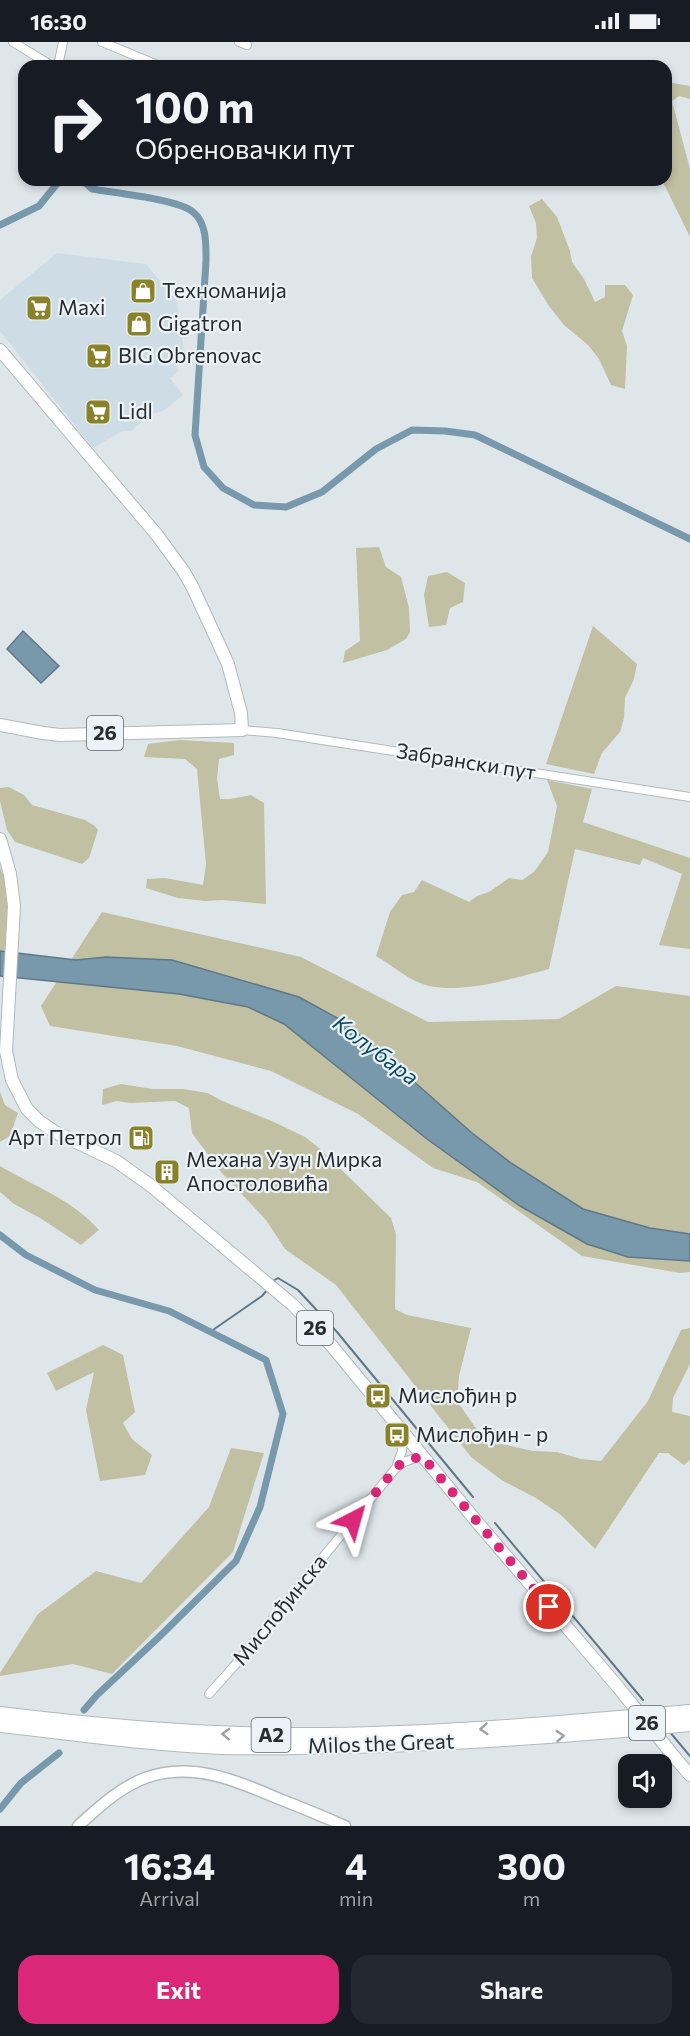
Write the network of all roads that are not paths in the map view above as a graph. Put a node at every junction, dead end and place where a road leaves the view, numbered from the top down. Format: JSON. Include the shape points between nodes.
{"nodes":[{"id":1,"x":14,"y":42,"type":"edge"},
{"id":2,"x":63,"y":42,"type":"edge"},
{"id":3,"x":102,"y":42,"type":"edge"},
{"id":4,"x":42,"y":60,"type":"edge"},
{"id":5,"x":59,"y":60,"type":"edge"},
{"id":6,"x":146,"y":60,"type":"edge"},
{"id":7,"x":0,"y":350,"type":"edge"},
{"id":8,"x":0,"y":725,"type":"edge"},
{"id":9,"x":242,"y":730,"type":"junction"},
{"id":10,"x":690,"y":797,"type":"edge"},
{"id":11,"x":0,"y":839,"type":"edge"},
{"id":12,"x":401,"y":1432,"type":"junction"},
{"id":13,"x":422,"y":1456,"type":"junction"},
{"id":14,"x":395,"y":1469,"type":"junction"},
{"id":15,"x":209,"y":1694,"type":"dead end"},
{"id":16,"x":690,"y":1712,"type":"edge"},
{"id":17,"x":0,"y":1714,"type":"edge"},
{"id":18,"x":690,"y":1724,"type":"edge"},
{"id":19,"x":0,"y":1725,"type":"edge"},
{"id":20,"x":690,"y":1775,"type":"edge"},
{"id":21,"x":80,"y":1825,"type":"edge"},
{"id":22,"x":345,"y":1826,"type":"edge"}],
"edges":[{"from":1,"to":4,"type":"street"},
{"from":2,"to":5,"type":"street"},
{"from":3,"to":6,"type":"street"},
{"from":7,"to":9,"type":"main road","via":[[184,572],[228,664]]},
{"from":8,"to":9,"type":"main road","number":"26","via":[[60,735]]},
{"from":9,"to":10,"type":"street","name":"Забрански пут"},
{"from":11,"to":12,"type":"main road","number":"26","via":[[11,882],[14,927],[7,1060],[22,1102],[55,1132],[130,1171],[271,1286],[330,1345]]},
{"from":12,"to":13,"type":"main road","number":"26"},
{"from":12,"to":14,"type":"street","name":"Мислођинска","via":[[402,1451]]},
{"from":13,"to":14,"type":"street","name":"Мислођинска"},
{"from":13,"to":20,"type":"main road","number":"26","bridge":true},
{"from":14,"to":15,"type":"street","name":"Мислођинска"},
{"from":16,"to":17,"type":"highway","name":"Milos the Great","number":"A2","one_way":true,"via":[[478,1729],[296,1736],[162,1731]]},
{"from":19,"to":18,"type":"highway","name":"Milos the Great","number":"A2","one_way":true,"via":[[192,1745],[250,1747],[488,1741]]},
{"from":21,"to":22,"type":"main road","via":[[131,1785],[157,1775],[185,1771],[227,1778]]}]}
